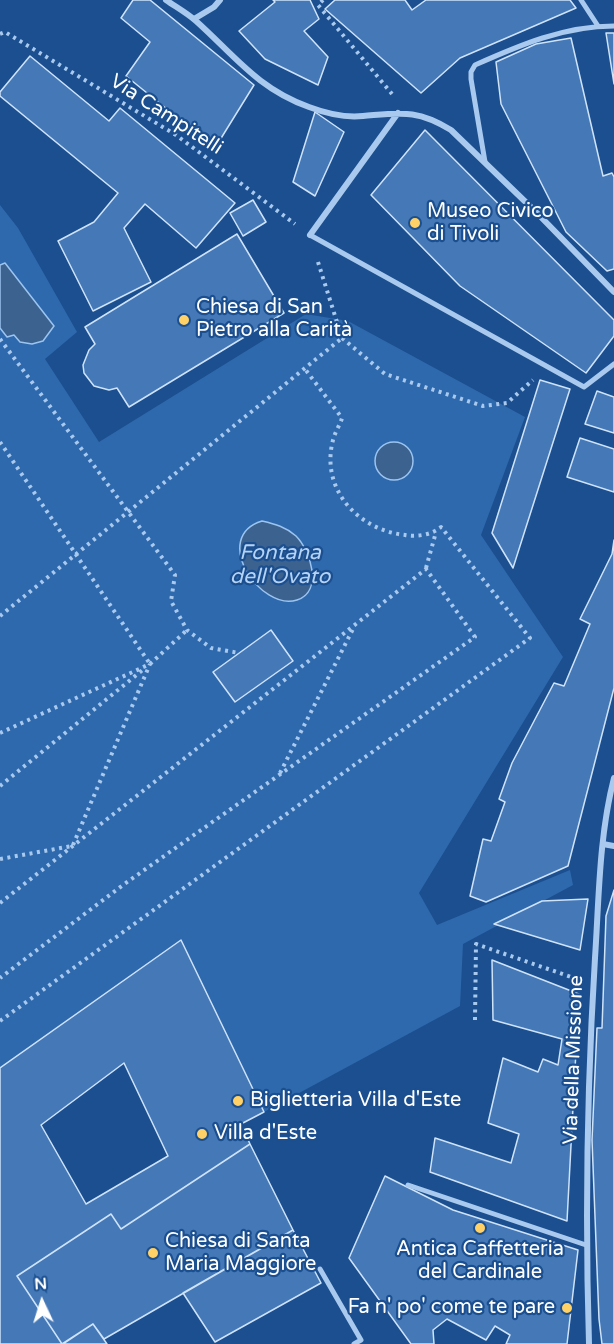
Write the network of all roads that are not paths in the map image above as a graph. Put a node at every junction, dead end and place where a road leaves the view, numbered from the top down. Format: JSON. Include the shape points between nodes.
{"nodes":[{"id":1,"x":166,"y":0,"type":"edge"},
{"id":2,"x":220,"y":0,"type":"edge"},
{"id":3,"x":581,"y":0,"type":"edge"},
{"id":4,"x":194,"y":19,"type":"junction"},
{"id":5,"x":614,"y":26,"type":"edge"},
{"id":6,"x":598,"y":27,"type":"junction"},
{"id":7,"x":398,"y":113,"type":"junction"},
{"id":8,"x":485,"y":162,"type":"junction"},
{"id":9,"x":310,"y":235,"type":"joint"},
{"id":10,"x":614,"y":292,"type":"edge"},
{"id":11,"x":614,"y":364,"type":"edge"},
{"id":12,"x":614,"y":778,"type":"edge"},
{"id":13,"x":603,"y":844,"type":"junction"},
{"id":14,"x":614,"y":846,"type":"edge"},
{"id":15,"x":408,"y":1185,"type":"dead end"},
{"id":16,"x":586,"y":1245,"type":"junction"},
{"id":17,"x":320,"y":1269,"type":"dead end"},
{"id":18,"x":354,"y":1344,"type":"edge"},
{"id":19,"x":589,"y":1344,"type":"edge"}],
"edges":[{"from":1,"to":4,"type":"street"},
{"from":2,"to":4,"type":"street"},
{"from":3,"to":6,"type":"street"},
{"from":4,"to":7,"type":"street","via":[[256,78],[282,96],[341,115]]},
{"from":5,"to":6,"type":"street"},
{"from":6,"to":8,"type":"street","via":[[544,37],[475,65],[471,78]]},
{"from":7,"to":8,"type":"street","via":[[437,122]]},
{"from":7,"to":9,"type":"street"},
{"from":8,"to":10,"type":"street"},
{"from":9,"to":11,"type":"street","via":[[584,387]]},
{"from":12,"to":13,"type":"street","name":"Via della Missione"},
{"from":13,"to":14,"type":"street"},
{"from":13,"to":16,"type":"street","name":"Via della Missione","via":[[589,1043]]},
{"from":15,"to":16,"type":"street"},
{"from":16,"to":19,"type":"street","name":"Via della Missione"},
{"from":17,"to":18,"type":"street","via":[[361,1340]]}]}
